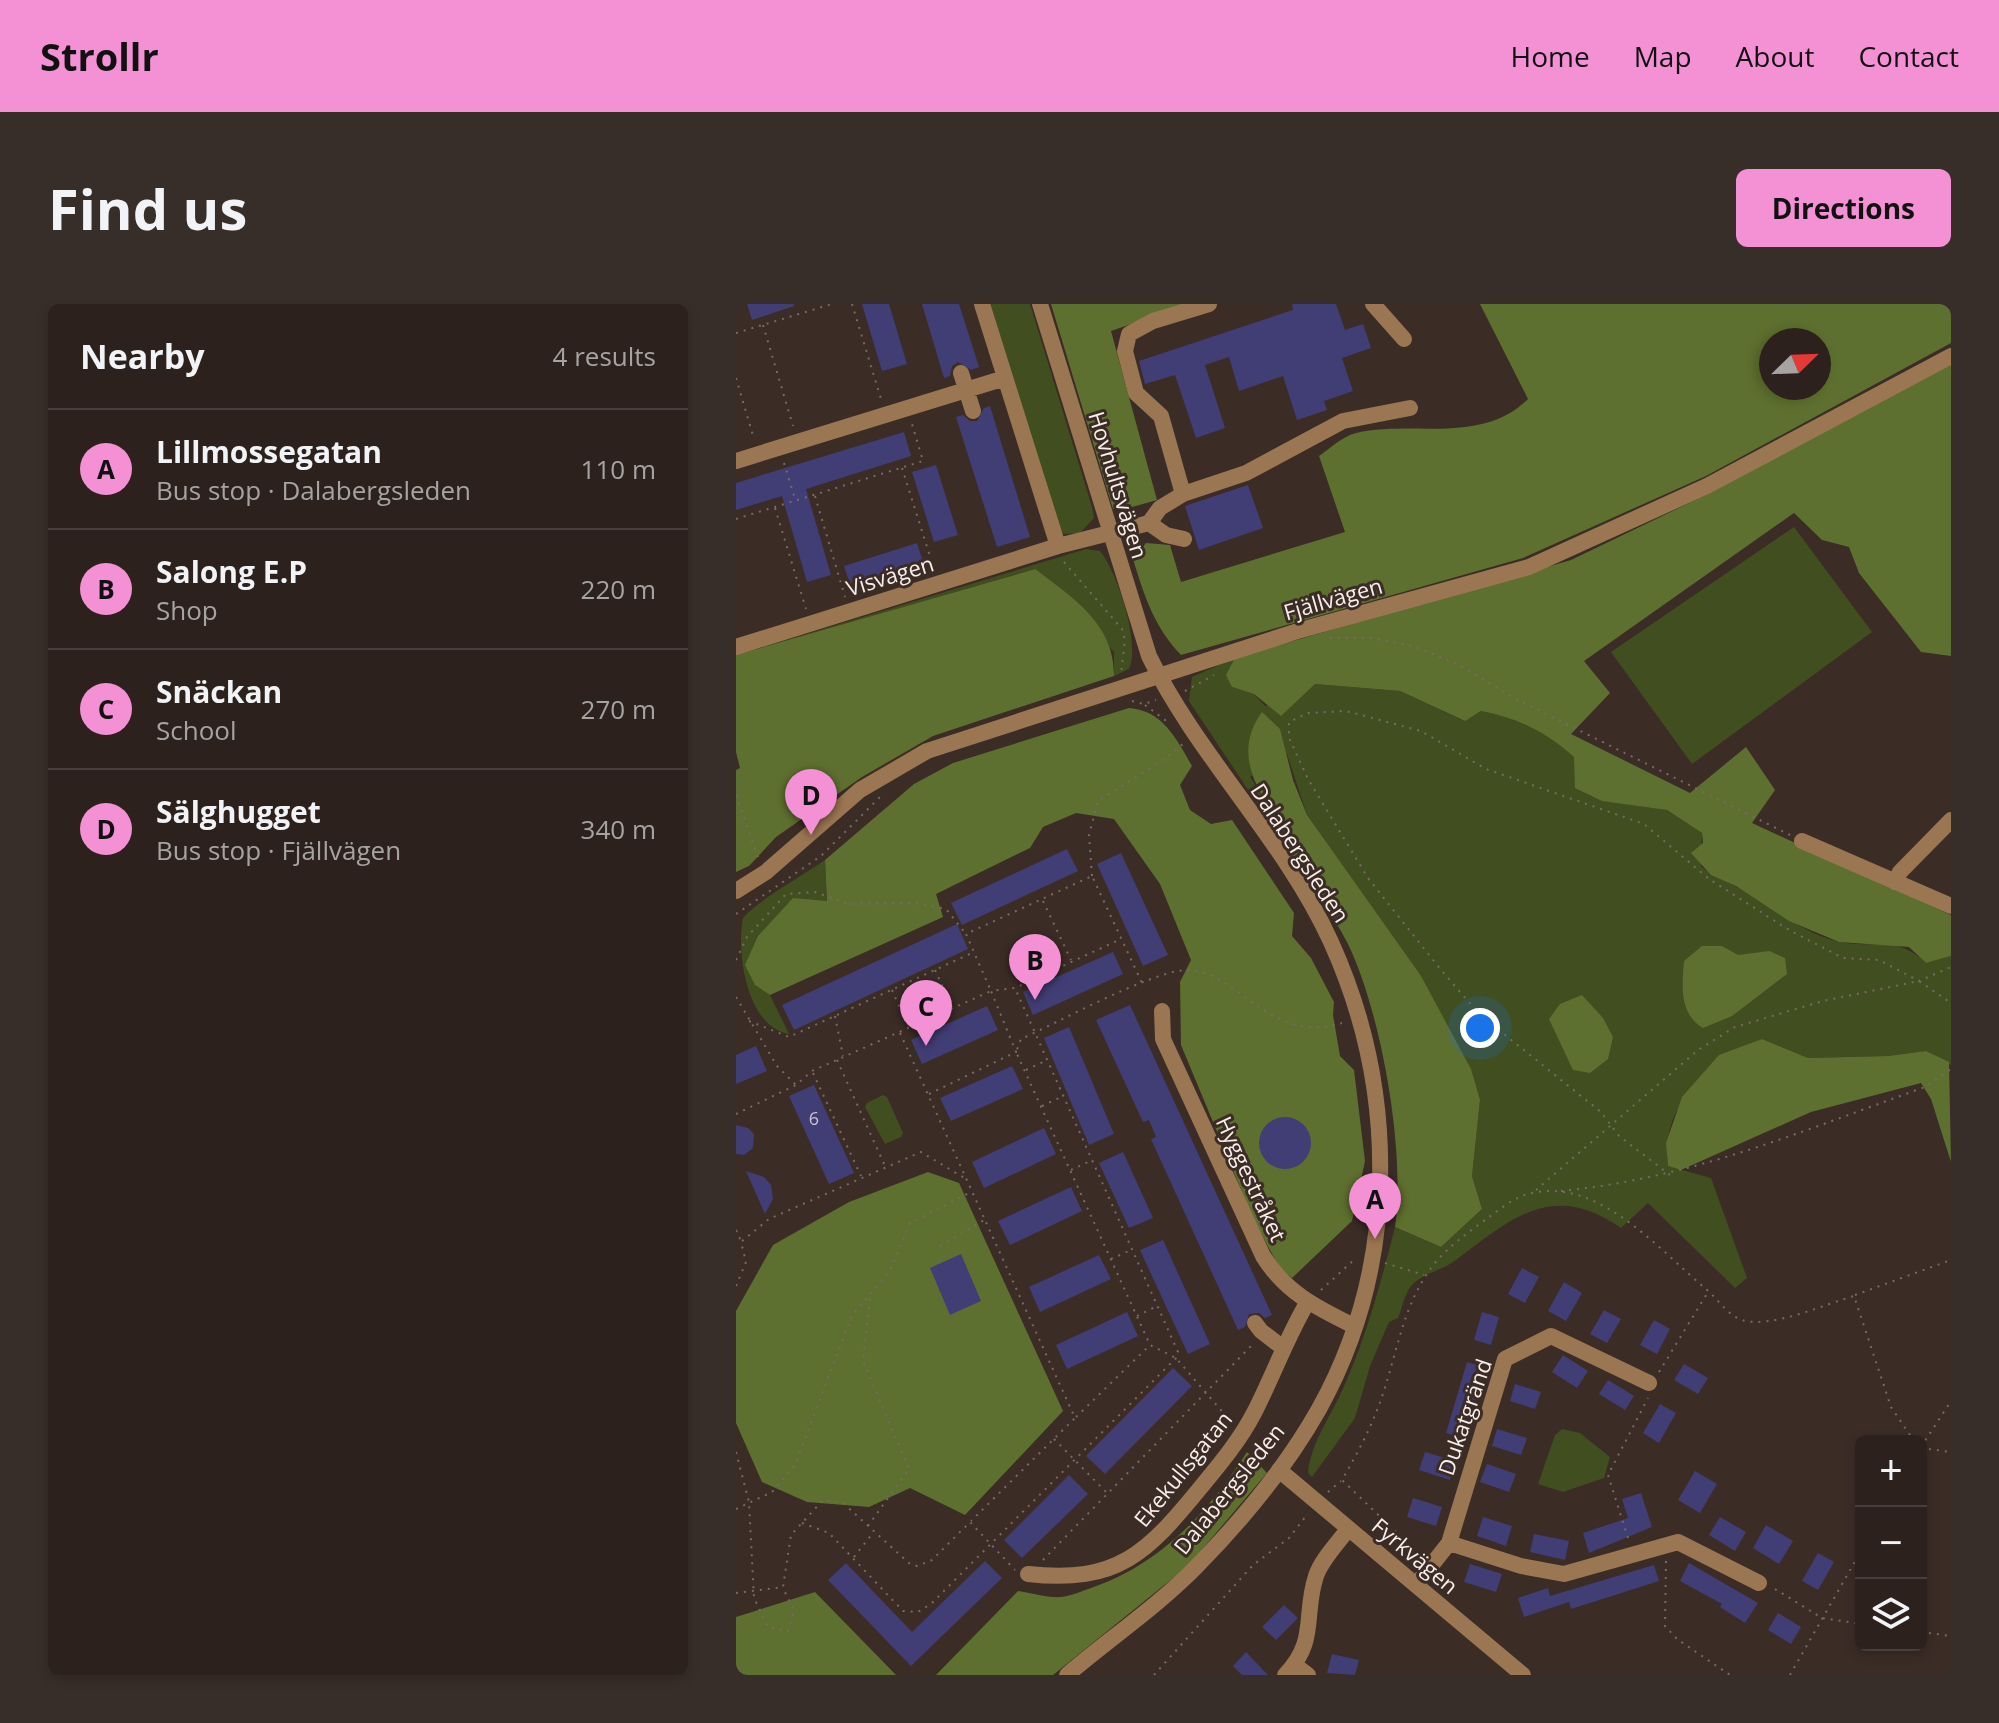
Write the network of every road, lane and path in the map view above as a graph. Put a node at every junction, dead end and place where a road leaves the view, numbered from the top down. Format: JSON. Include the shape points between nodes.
{"nodes":[{"id":1,"x":832,"y":304,"type":"edge"},
{"id":2,"x":852,"y":304,"type":"edge"},
{"id":3,"x":982,"y":304,"type":"edge"},
{"id":4,"x":1040,"y":304,"type":"edge"},
{"id":5,"x":1209,"y":304,"type":"edge"},
{"id":6,"x":1373,"y":304,"type":"edge"},
{"id":7,"x":763,"y":325,"type":"junction"},
{"id":8,"x":736,"y":333,"type":"edge"},
{"id":9,"x":1404,"y":339,"type":"dead end"},
{"id":10,"x":1951,"y":356,"type":"edge"},
{"id":11,"x":961,"y":373,"type":"dead end"},
{"id":12,"x":736,"y":378,"type":"edge"},
{"id":13,"x":1005,"y":378,"type":"junction"},
{"id":14,"x":966,"y":390,"type":"junction"},
{"id":15,"x":907,"y":408,"type":"junction"},
{"id":16,"x":1410,"y":408,"type":"dead end"},
{"id":17,"x":973,"y":411,"type":"dead end"},
{"id":18,"x":886,"y":415,"type":"junction"},
{"id":19,"x":798,"y":442,"type":"junction"},
{"id":20,"x":779,"y":448,"type":"junction"},
{"id":21,"x":759,"y":454,"type":"junction"},
{"id":22,"x":736,"y":461,"type":"edge"},
{"id":23,"x":902,"y":467,"type":"junction"},
{"id":24,"x":814,"y":494,"type":"junction"},
{"id":25,"x":1183,"y":494,"type":"junction"},
{"id":26,"x":796,"y":500,"type":"junction"},
{"id":27,"x":774,"y":507,"type":"junction"},
{"id":28,"x":736,"y":519,"type":"edge"},
{"id":29,"x":1149,"y":523,"type":"junction"},
{"id":30,"x":1110,"y":535,"type":"junction"},
{"id":31,"x":1184,"y":539,"type":"dead end"},
{"id":32,"x":1058,"y":546,"type":"junction"},
{"id":33,"x":938,"y":584,"type":"junction"},
{"id":34,"x":850,"y":612,"type":"junction"},
{"id":35,"x":810,"y":624,"type":"junction"},
{"id":36,"x":1324,"y":639,"type":"dead end"},
{"id":37,"x":736,"y":647,"type":"edge"},
{"id":38,"x":1224,"y":670,"type":"dead end"},
{"id":39,"x":1159,"y":676,"type":"junction"},
{"id":40,"x":1125,"y":686,"type":"junction"},
{"id":41,"x":1169,"y":696,"type":"junction"},
{"id":42,"x":1144,"y":704,"type":"junction"},
{"id":43,"x":1169,"y":724,"type":"dead end"},
{"id":44,"x":1189,"y":747,"type":"dead end"},
{"id":45,"x":891,"y":788,"type":"dead end"},
{"id":46,"x":736,"y":795,"type":"edge"},
{"id":47,"x":1951,"y":820,"type":"edge"},
{"id":48,"x":1802,"y":841,"type":"joint"},
{"id":49,"x":766,"y":872,"type":"junction"},
{"id":50,"x":1092,"y":876,"type":"junction"},
{"id":51,"x":1895,"y":882,"type":"junction"},
{"id":52,"x":778,"y":888,"type":"junction"},
{"id":53,"x":736,"y":891,"type":"edge"},
{"id":54,"x":784,"y":896,"type":"junction"},
{"id":55,"x":1042,"y":899,"type":"junction"},
{"id":56,"x":1951,"y":906,"type":"edge"},
{"id":57,"x":736,"y":914,"type":"edge"},
{"id":58,"x":966,"y":934,"type":"junction"},
{"id":59,"x":1121,"y":939,"type":"junction"},
{"id":60,"x":974,"y":952,"type":"junction"},
{"id":61,"x":736,"y":961,"type":"edge"},
{"id":62,"x":1071,"y":961,"type":"junction"},
{"id":63,"x":1951,"y":967,"type":"edge"},
{"id":64,"x":935,"y":970,"type":"junction"},
{"id":65,"x":1919,"y":981,"type":"junction"},
{"id":66,"x":1142,"y":984,"type":"junction"},
{"id":67,"x":1015,"y":988,"type":"junction"},
{"id":68,"x":892,"y":990,"type":"junction"},
{"id":69,"x":991,"y":991,"type":"junction"},
{"id":70,"x":736,"y":997,"type":"edge"},
{"id":71,"x":1951,"y":1003,"type":"edge"},
{"id":72,"x":742,"y":1008,"type":"junction"},
{"id":73,"x":952,"y":1008,"type":"junction"},
{"id":74,"x":736,"y":1011,"type":"edge"},
{"id":75,"x":1162,"y":1011,"type":"dead end"},
{"id":76,"x":835,"y":1016,"type":"junction"},
{"id":77,"x":749,"y":1021,"type":"junction"},
{"id":78,"x":1347,"y":1022,"type":"dead end"},
{"id":79,"x":909,"y":1028,"type":"junction"},
{"id":80,"x":899,"y":1032,"type":"junction"},
{"id":81,"x":1032,"y":1034,"type":"junction"},
{"id":82,"x":1016,"y":1052,"type":"junction"},
{"id":83,"x":843,"y":1057,"type":"junction"},
{"id":84,"x":837,"y":1060,"type":"junction"},
{"id":85,"x":1045,"y":1061,"type":"junction"},
{"id":86,"x":1951,"y":1069,"type":"edge"},
{"id":87,"x":1024,"y":1070,"type":"junction"},
{"id":88,"x":812,"y":1071,"type":"junction"},
{"id":89,"x":796,"y":1085,"type":"junction"},
{"id":90,"x":928,"y":1094,"type":"junction"},
{"id":91,"x":1061,"y":1097,"type":"junction"},
{"id":92,"x":1041,"y":1106,"type":"junction"},
{"id":93,"x":736,"y":1114,"type":"edge"},
{"id":94,"x":1611,"y":1124,"type":"junction"},
{"id":95,"x":1090,"y":1161,"type":"junction"},
{"id":96,"x":886,"y":1167,"type":"junction"},
{"id":97,"x":1070,"y":1170,"type":"junction"},
{"id":98,"x":1670,"y":1175,"type":"junction"},
{"id":99,"x":861,"y":1177,"type":"junction"},
{"id":100,"x":967,"y":1179,"type":"junction"},
{"id":101,"x":1560,"y":1191,"type":"junction"},
{"id":102,"x":972,"y":1192,"type":"junction"},
{"id":103,"x":1534,"y":1192,"type":"junction"},
{"id":104,"x":985,"y":1219,"type":"junction"},
{"id":105,"x":736,"y":1230,"type":"edge"},
{"id":106,"x":741,"y":1242,"type":"junction"},
{"id":107,"x":940,"y":1246,"type":"dead end"},
{"id":108,"x":1131,"y":1250,"type":"junction"},
{"id":109,"x":1372,"y":1258,"type":"junction"},
{"id":110,"x":1110,"y":1259,"type":"junction"},
{"id":111,"x":1951,"y":1260,"type":"edge"},
{"id":112,"x":1427,"y":1276,"type":"junction"},
{"id":113,"x":736,"y":1286,"type":"edge"},
{"id":114,"x":1708,"y":1291,"type":"junction"},
{"id":115,"x":870,"y":1295,"type":"junction"},
{"id":116,"x":1854,"y":1296,"type":"junction"},
{"id":117,"x":1307,"y":1303,"type":"junction"},
{"id":118,"x":1157,"y":1306,"type":"junction"},
{"id":119,"x":1136,"y":1316,"type":"junction"},
{"id":120,"x":1255,"y":1323,"type":"dead end"},
{"id":121,"x":1354,"y":1326,"type":"junction"},
{"id":122,"x":1267,"y":1336,"type":"junction"},
{"id":123,"x":1150,"y":1345,"type":"junction"},
{"id":124,"x":1282,"y":1347,"type":"junction"},
{"id":125,"x":1176,"y":1358,"type":"junction"},
{"id":126,"x":1649,"y":1383,"type":"junction"},
{"id":127,"x":1207,"y":1395,"type":"junction"},
{"id":128,"x":1951,"y":1401,"type":"edge"},
{"id":129,"x":1075,"y":1418,"type":"junction"},
{"id":130,"x":1242,"y":1433,"type":"junction"},
{"id":131,"x":1910,"y":1435,"type":"edge"},
{"id":132,"x":1927,"y":1438,"type":"edge"},
{"id":133,"x":1054,"y":1439,"type":"junction"},
{"id":134,"x":1927,"y":1448,"type":"edge"},
{"id":135,"x":736,"y":1452,"type":"edge"},
{"id":136,"x":1951,"y":1452,"type":"edge"},
{"id":137,"x":1074,"y":1460,"type":"junction"},
{"id":138,"x":1279,"y":1470,"type":"junction"},
{"id":139,"x":1342,"y":1480,"type":"junction"},
{"id":140,"x":1328,"y":1492,"type":"dead end"},
{"id":141,"x":1109,"y":1495,"type":"junction"},
{"id":142,"x":749,"y":1502,"type":"junction"},
{"id":143,"x":736,"y":1509,"type":"edge"},
{"id":144,"x":1306,"y":1516,"type":"dead end"},
{"id":145,"x":970,"y":1522,"type":"junction"},
{"id":146,"x":802,"y":1523,"type":"junction"},
{"id":147,"x":868,"y":1527,"type":"junction"},
{"id":148,"x":1348,"y":1529,"type":"junction"},
{"id":149,"x":874,"y":1532,"type":"junction"},
{"id":150,"x":1449,"y":1543,"type":"junction"},
{"id":151,"x":992,"y":1545,"type":"junction"},
{"id":152,"x":1667,"y":1545,"type":"junction"},
{"id":153,"x":1633,"y":1555,"type":"junction"},
{"id":154,"x":853,"y":1558,"type":"junction"},
{"id":155,"x":1855,"y":1561,"type":"edge"},
{"id":156,"x":1433,"y":1564,"type":"junction"},
{"id":157,"x":1028,"y":1574,"type":"junction"},
{"id":158,"x":1759,"y":1583,"type":"joint"},
{"id":159,"x":1416,"y":1585,"type":"junction"},
{"id":160,"x":783,"y":1587,"type":"junction"},
{"id":161,"x":753,"y":1592,"type":"junction"},
{"id":162,"x":736,"y":1593,"type":"edge"},
{"id":163,"x":1822,"y":1618,"type":"junction"},
{"id":164,"x":1855,"y":1623,"type":"edge"},
{"id":165,"x":1927,"y":1633,"type":"edge"},
{"id":166,"x":1951,"y":1636,"type":"edge"},
{"id":167,"x":1296,"y":1672,"type":"edge"},
{"id":168,"x":1067,"y":1675,"type":"edge"},
{"id":169,"x":1154,"y":1675,"type":"edge"},
{"id":170,"x":1523,"y":1675,"type":"edge"},
{"id":171,"x":1730,"y":1675,"type":"edge"},
{"id":172,"x":1790,"y":1675,"type":"edge"}],
"edges":[{"from":1,"to":7,"type":"path"},
{"from":2,"to":18,"type":"path"},
{"from":3,"to":13,"type":"street"},
{"from":4,"to":30,"type":"street","name":"Hovhultsvägen"},
{"from":5,"to":25,"type":"street","via":[[1129,334],[1125,351],[1136,393],[1161,416]]},
{"from":6,"to":9,"type":"street"},
{"from":7,"to":8,"type":"path"},
{"from":7,"to":19,"type":"path"},
{"from":10,"to":39,"type":"street","name":"Fjällvägen","via":[[1707,486],[1568,552]]},
{"from":11,"to":14,"type":"street"},
{"from":12,"to":21,"type":"path"},
{"from":13,"to":14,"type":"street"},
{"from":13,"to":32,"type":"street"},
{"from":14,"to":15,"type":"street"},
{"from":14,"to":17,"type":"street"},
{"from":15,"to":18,"type":"street"},
{"from":15,"to":23,"type":"path","via":[[923,461]]},
{"from":16,"to":25,"type":"street","via":[[1343,421],[1246,473]]},
{"from":18,"to":19,"type":"street"},
{"from":19,"to":20,"type":"street"},
{"from":20,"to":21,"type":"street"},
{"from":20,"to":26,"type":"path"},
{"from":21,"to":22,"type":"street"},
{"from":23,"to":24,"type":"path"},
{"from":23,"to":33,"type":"path"},
{"from":24,"to":26,"type":"path"},
{"from":24,"to":34,"type":"path"},
{"from":25,"to":29,"type":"street","via":[[1160,508]]},
{"from":26,"to":27,"type":"path"},
{"from":27,"to":28,"type":"path"},
{"from":27,"to":35,"type":"path"},
{"from":29,"to":30,"type":"street","name":"Visvägen"},
{"from":29,"to":31,"type":"street"},
{"from":30,"to":32,"type":"street","name":"Visvägen"},
{"from":30,"to":39,"type":"street","name":"Hovhultsvägen"},
{"from":32,"to":33,"type":"street","name":"Visvägen","via":[[1016,550]]},
{"from":32,"to":40,"type":"path","via":[[1061,559],[1122,629]]},
{"from":33,"to":34,"type":"street","name":"Visvägen"},
{"from":34,"to":35,"type":"street","name":"Visvägen"},
{"from":35,"to":37,"type":"street","name":"Visvägen"},
{"from":36,"to":48,"type":"path","via":[[1371,638],[1413,646],[1459,665],[1516,699]]},
{"from":38,"to":41,"type":"path"},
{"from":39,"to":40,"type":"street","name":"Fjällvägen"},
{"from":39,"to":41,"type":"street","name":"Dalabergsleden"},
{"from":40,"to":42,"type":"path","via":[[1130,701]]},
{"from":40,"to":49,"type":"street","name":"Fjällvägen","via":[[909,760],[860,790]]},
{"from":41,"to":42,"type":"path"},
{"from":41,"to":109,"type":"street","name":"Dalabergsleden","via":[[1287,866],[1330,940],[1348,986],[1374,1082],[1378,1126],[1382,1196]]},
{"from":42,"to":43,"type":"path"},
{"from":44,"to":50,"type":"path","via":[[1185,742],[1098,801],[1089,835]]},
{"from":45,"to":52,"type":"path","via":[[821,856]]},
{"from":46,"to":49,"type":"path"},
{"from":47,"to":51,"type":"street"},
{"from":48,"to":51,"type":"street"},
{"from":49,"to":53,"type":"street","name":"Fjällvägen"},
{"from":50,"to":55,"type":"path"},
{"from":50,"to":59,"type":"path"},
{"from":51,"to":56,"type":"street"},
{"from":52,"to":54,"type":"path"},
{"from":52,"to":57,"type":"path"},
{"from":54,"to":58,"type":"path","via":[[815,892],[848,904],[914,903],[946,909]]},
{"from":54,"to":61,"type":"path","via":[[747,937]]},
{"from":55,"to":58,"type":"path"},
{"from":55,"to":62,"type":"path"},
{"from":58,"to":60,"type":"path"},
{"from":59,"to":62,"type":"path"},
{"from":59,"to":66,"type":"path"},
{"from":60,"to":64,"type":"path"},
{"from":60,"to":69,"type":"path"},
{"from":62,"to":67,"type":"path"},
{"from":63,"to":65,"type":"path"},
{"from":64,"to":68,"type":"path"},
{"from":64,"to":73,"type":"path"},
{"from":65,"to":71,"type":"path"},
{"from":65,"to":94,"type":"path","via":[[1735,1027],[1698,1050]]},
{"from":65,"to":94,"type":"path","via":[[1879,960],[1843,958],[1789,930],[1709,879],[1644,824],[1486,769],[1421,731],[1346,711],[1308,713],[1289,722],[1289,738],[1308,779],[1368,878],[1441,970],[1480,1015]]},
{"from":66,"to":78,"type":"path","via":[[1186,970],[1213,978],[1265,1013],[1294,1024],[1316,1028]]},
{"from":66,"to":81,"type":"path"},
{"from":67,"to":69,"type":"path"},
{"from":67,"to":81,"type":"path"},
{"from":68,"to":76,"type":"path"},
{"from":68,"to":79,"type":"path"},
{"from":69,"to":73,"type":"path"},
{"from":69,"to":82,"type":"path"},
{"from":70,"to":72,"type":"path"},
{"from":72,"to":74,"type":"path"},
{"from":72,"to":77,"type":"path"},
{"from":73,"to":79,"type":"path"},
{"from":75,"to":117,"type":"street","name":"Hyggestråket","via":[[1163,1039],[1184,1104],[1225,1194],[1272,1272]]},
{"from":76,"to":77,"type":"path","via":[[789,1037]]},
{"from":76,"to":83,"type":"path"},
{"from":77,"to":89,"type":"path","via":[[777,1066]]},
{"from":79,"to":80,"type":"path"},
{"from":80,"to":83,"type":"path"},
{"from":80,"to":90,"type":"path"},
{"from":81,"to":82,"type":"path","via":[[1021,1039]]},
{"from":81,"to":85,"type":"path"},
{"from":82,"to":87,"type":"path"},
{"from":82,"to":90,"type":"path"},
{"from":83,"to":84,"type":"path"},
{"from":84,"to":88,"type":"path"},
{"from":84,"to":96,"type":"path"},
{"from":85,"to":87,"type":"path"},
{"from":85,"to":91,"type":"path"},
{"from":86,"to":98,"type":"path","via":[[1925,1087]]},
{"from":87,"to":92,"type":"path"},
{"from":88,"to":89,"type":"path"},
{"from":88,"to":99,"type":"path"},
{"from":89,"to":93,"type":"path"},
{"from":90,"to":100,"type":"path"},
{"from":91,"to":92,"type":"path"},
{"from":91,"to":95,"type":"path"},
{"from":92,"to":97,"type":"path"},
{"from":94,"to":98,"type":"path"},
{"from":94,"to":103,"type":"path"},
{"from":95,"to":97,"type":"path"},
{"from":95,"to":108,"type":"path"},
{"from":96,"to":99,"type":"path"},
{"from":96,"to":100,"type":"path","via":[[921,1152]]},
{"from":97,"to":110,"type":"path"},
{"from":98,"to":101,"type":"path"},
{"from":99,"to":106,"type":"path","via":[[769,1219]]},
{"from":100,"to":102,"type":"path"},
{"from":101,"to":103,"type":"path"},
{"from":101,"to":114,"type":"path","via":[[1620,1216]]},
{"from":102,"to":104,"type":"path"},
{"from":102,"to":115,"type":"path","via":[[910,1223],[890,1271]]},
{"from":103,"to":112,"type":"path","via":[[1452,1245]]},
{"from":104,"to":107,"type":"path"},
{"from":104,"to":129,"type":"path"},
{"from":105,"to":106,"type":"path"},
{"from":106,"to":113,"type":"path","via":[[746,1262]]},
{"from":108,"to":110,"type":"path"},
{"from":108,"to":118,"type":"path"},
{"from":109,"to":112,"type":"path"},
{"from":109,"to":117,"type":"path","via":[[1359,1255]]},
{"from":109,"to":121,"type":"street","name":"Dalabergsleden"},
{"from":110,"to":119,"type":"path"},
{"from":111,"to":116,"type":"path"},
{"from":112,"to":139,"type":"path","via":[[1408,1310],[1379,1407]]},
{"from":114,"to":116,"type":"path","via":[[1745,1321],[1771,1321]]},
{"from":114,"to":126,"type":"path","via":[[1666,1365]]},
{"from":115,"to":142,"type":"path","via":[[852,1315],[795,1465],[772,1492]]},
{"from":115,"to":147,"type":"path","via":[[863,1361],[909,1469]]},
{"from":116,"to":131,"type":"path","via":[[1891,1407]]},
{"from":117,"to":121,"type":"street","name":"Hyggestråket"},
{"from":117,"to":124,"type":"street","name":"Ekekullsgatan"},
{"from":118,"to":119,"type":"path"},
{"from":118,"to":125,"type":"path"},
{"from":119,"to":123,"type":"path"},
{"from":120,"to":122,"type":"street"},
{"from":121,"to":138,"type":"street","name":"Dalabergsleden","via":[[1319,1408]]},
{"from":122,"to":124,"type":"street"},
{"from":122,"to":127,"type":"path","via":[[1248,1348]]},
{"from":123,"to":125,"type":"path"},
{"from":123,"to":129,"type":"path"},
{"from":124,"to":130,"type":"street","name":"Ekekullsgatan"},
{"from":125,"to":127,"type":"path"},
{"from":125,"to":137,"type":"path"},
{"from":126,"to":150,"type":"street","name":"Dukatgränd","via":[[1551,1336],[1505,1359]]},
{"from":126,"to":153,"type":"path","via":[[1648,1396],[1608,1475]]},
{"from":127,"to":130,"type":"path"},
{"from":127,"to":141,"type":"path"},
{"from":128,"to":132,"type":"path"},
{"from":129,"to":133,"type":"path"},
{"from":130,"to":138,"type":"path"},
{"from":130,"to":157,"type":"street","name":"Ekekullsgatan","via":[[1159,1538],[1126,1562],[1087,1576]]},
{"from":133,"to":137,"type":"path"},
{"from":133,"to":145,"type":"path"},
{"from":134,"to":136,"type":"path"},
{"from":135,"to":142,"type":"path"},
{"from":137,"to":141,"type":"path"},
{"from":137,"to":151,"type":"path"},
{"from":138,"to":148,"type":"street","name":"Fyrkvägen"},
{"from":138,"to":168,"type":"street","name":"Dalabergsleden","via":[[1195,1568]]},
{"from":139,"to":140,"type":"path"},
{"from":139,"to":156,"type":"path"},
{"from":141,"to":157,"type":"path"},
{"from":142,"to":143,"type":"path"},
{"from":142,"to":161,"type":"path"},
{"from":144,"to":169,"type":"path","via":[[1289,1538],[1235,1584]]},
{"from":145,"to":149,"type":"path","via":[[932,1560],[917,1566]]},
{"from":145,"to":151,"type":"path"},
{"from":146,"to":147,"type":"path","via":[[823,1500],[843,1503]]},
{"from":146,"to":154,"type":"path","via":[[829,1533]]},
{"from":146,"to":160,"type":"path","via":[[791,1535]]},
{"from":147,"to":149,"type":"path"},
{"from":148,"to":159,"type":"street","name":"Fyrkvägen"},
{"from":148,"to":167,"type":"street","via":[[1317,1572],[1310,1633]]},
{"from":149,"to":154,"type":"path"},
{"from":150,"to":153,"type":"street","via":[[1564,1574]]},
{"from":150,"to":156,"type":"street","name":"Dukatgränd"},
{"from":151,"to":154,"type":"path","via":[[932,1603],[911,1613],[903,1611]]},
{"from":151,"to":157,"type":"path","via":[[1013,1569]]},
{"from":152,"to":153,"type":"street"},
{"from":152,"to":158,"type":"street","via":[[1678,1542]]},
{"from":152,"to":171,"type":"path","via":[[1665,1626]]},
{"from":155,"to":163,"type":"path"},
{"from":156,"to":159,"type":"street","name":"Dukatgränd"},
{"from":158,"to":163,"type":"path"},
{"from":159,"to":170,"type":"street","name":"Fyrkvägen"},
{"from":160,"to":161,"type":"path"},
{"from":160,"to":161,"type":"path","via":[[794,1611],[788,1631],[768,1627]]},
{"from":161,"to":162,"type":"path"},
{"from":163,"to":164,"type":"path"},
{"from":163,"to":172,"type":"path"},
{"from":165,"to":166,"type":"path"}]}
